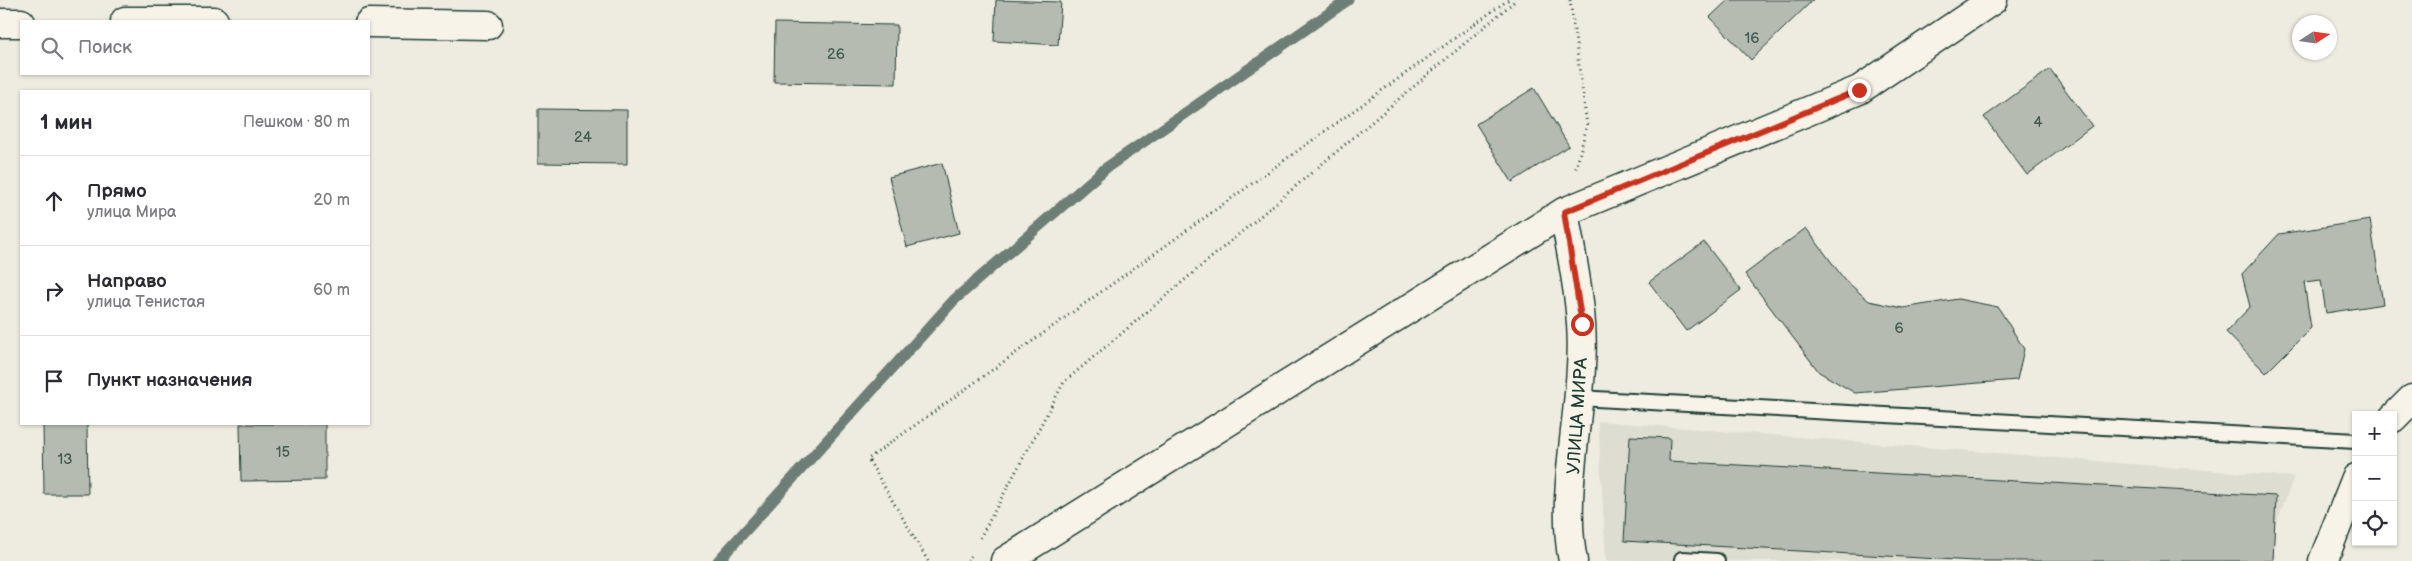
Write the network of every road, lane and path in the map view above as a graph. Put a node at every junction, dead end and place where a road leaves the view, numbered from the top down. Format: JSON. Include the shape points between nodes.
{"nodes":[{"id":1,"x":1508,"y":0,"type":"edge"},
{"id":2,"x":1516,"y":0,"type":"edge"},
{"id":3,"x":1570,"y":0,"type":"edge"},
{"id":4,"x":1993,"y":0,"type":"edge"},
{"id":5,"x":0,"y":23,"type":"edge"},
{"id":6,"x":20,"y":23,"type":"edge"},
{"id":7,"x":370,"y":23,"type":"edge"},
{"id":8,"x":488,"y":25,"type":"dead end"},
{"id":9,"x":1564,"y":212,"type":"junction"},
{"id":10,"x":1578,"y":398,"type":"junction"},
{"id":11,"x":2412,"y":399,"type":"edge"},
{"id":12,"x":2397,"y":414,"type":"edge"},
{"id":13,"x":2352,"y":441,"type":"edge"},
{"id":14,"x":2352,"y":488,"type":"edge"},
{"id":15,"x":1682,"y":559,"type":"dead end"},
{"id":16,"x":928,"y":561,"type":"edge"},
{"id":17,"x":968,"y":561,"type":"edge"},
{"id":18,"x":1005,"y":561,"type":"edge"},
{"id":19,"x":1573,"y":561,"type":"edge"},
{"id":20,"x":1717,"y":561,"type":"edge"},
{"id":21,"x":2323,"y":561,"type":"edge"}],
"edges":[{"from":1,"to":16,"type":"path","via":[[868,459]]},
{"from":2,"to":17,"type":"path","via":[[1064,382]]},
{"from":3,"to":9,"type":"path","via":[[1587,125]]},
{"from":4,"to":9,"type":"street","via":[[1859,90]]},
{"from":5,"to":6,"type":"street"},
{"from":7,"to":8,"type":"street"},
{"from":9,"to":10,"type":"street","name":"УЛИЦА МИРА","via":[[1582,324]]},
{"from":9,"to":18,"type":"street"},
{"from":10,"to":13,"type":"lane"},
{"from":10,"to":19,"type":"street","name":"УЛИЦА МИРА","via":[[1568,533]]},
{"from":11,"to":12,"type":"street"},
{"from":14,"to":21,"type":"street"},
{"from":15,"to":20,"type":"lane"}]}
